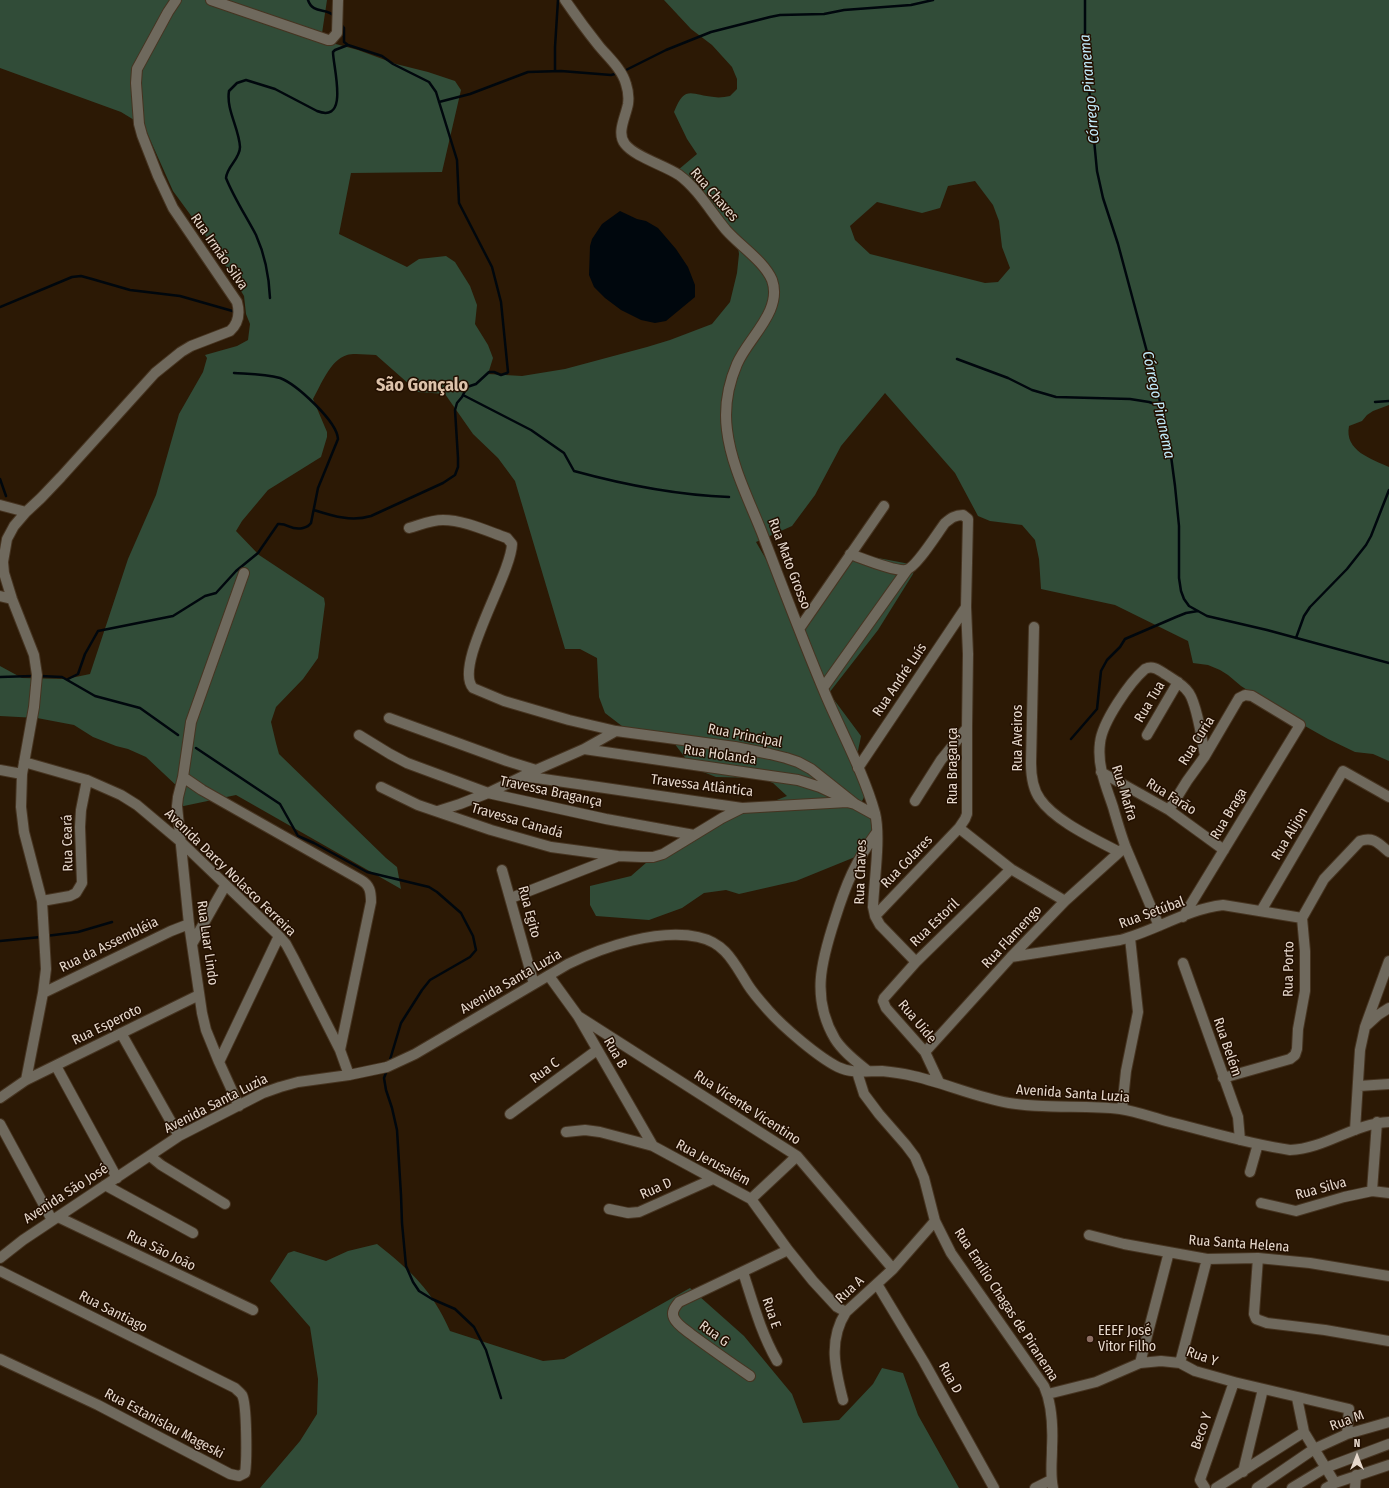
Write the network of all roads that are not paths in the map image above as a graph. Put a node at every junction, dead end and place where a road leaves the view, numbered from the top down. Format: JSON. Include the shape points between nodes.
{"nodes":[{"id":1,"x":176,"y":0,"type":"edge"},
{"id":2,"x":211,"y":0,"type":"edge"},
{"id":3,"x":338,"y":0,"type":"edge"},
{"id":4,"x":565,"y":0,"type":"edge"},
{"id":5,"x":763,"y":322,"type":"joint"},
{"id":6,"x":0,"y":505,"type":"edge"},
{"id":7,"x":884,"y":506,"type":"dead end"},
{"id":8,"x":26,"y":512,"type":"junction"},
{"id":9,"x":409,"y":528,"type":"dead end"},
{"id":10,"x":850,"y":554,"type":"junction"},
{"id":11,"x":907,"y":570,"type":"junction"},
{"id":12,"x":244,"y":573,"type":"dead end"},
{"id":13,"x":0,"y":596,"type":"edge"},
{"id":14,"x":12,"y":599,"type":"junction"},
{"id":15,"x":966,"y":607,"type":"junction"},
{"id":16,"x":1034,"y":628,"type":"dead end"},
{"id":17,"x":799,"y":629,"type":"junction"},
{"id":18,"x":1178,"y":682,"type":"junction"},
{"id":19,"x":823,"y":688,"type":"junction"},
{"id":20,"x":389,"y":718,"type":"dead end"},
{"id":21,"x":1300,"y":725,"type":"joint"},
{"id":22,"x":966,"y":728,"type":"junction"},
{"id":23,"x":616,"y":731,"type":"junction"},
{"id":24,"x":359,"y":735,"type":"dead end"},
{"id":25,"x":1146,"y":735,"type":"dead end"},
{"id":26,"x":584,"y":749,"type":"junction"},
{"id":27,"x":1205,"y":756,"type":"junction"},
{"id":28,"x":24,"y":762,"type":"junction"},
{"id":29,"x":858,"y":768,"type":"junction"},
{"id":30,"x":0,"y":770,"type":"edge"},
{"id":31,"x":536,"y":770,"type":"junction"},
{"id":32,"x":1101,"y":772,"type":"junction"},
{"id":33,"x":22,"y":774,"type":"junction"},
{"id":34,"x":523,"y":776,"type":"junction"},
{"id":35,"x":183,"y":777,"type":"junction"},
{"id":36,"x":87,"y":780,"type":"junction"},
{"id":37,"x":381,"y":787,"type":"dead end"},
{"id":38,"x":488,"y":793,"type":"junction"},
{"id":39,"x":1389,"y":797,"type":"edge"},
{"id":40,"x":915,"y":801,"type":"dead end"},
{"id":41,"x":851,"y":803,"type":"junction"},
{"id":42,"x":742,"y":808,"type":"junction"},
{"id":43,"x":1169,"y":810,"type":"junction"},
{"id":44,"x":438,"y":811,"type":"junction"},
{"id":45,"x":875,"y":815,"type":"junction"},
{"id":46,"x":959,"y":828,"type":"junction"},
{"id":47,"x":877,"y":832,"type":"junction"},
{"id":48,"x":694,"y":835,"type":"junction"},
{"id":49,"x":181,"y":842,"type":"junction"},
{"id":50,"x":1122,"y":850,"type":"junction"},
{"id":51,"x":1224,"y":850,"type":"junction"},
{"id":52,"x":1389,"y":852,"type":"edge"},
{"id":53,"x":618,"y":856,"type":"junction"},
{"id":54,"x":1011,"y":869,"type":"junction"},
{"id":55,"x":502,"y":870,"type":"dead end"},
{"id":56,"x":226,"y":886,"type":"junction"},
{"id":57,"x":511,"y":898,"type":"junction"},
{"id":58,"x":42,"y":901,"type":"junction"},
{"id":59,"x":1065,"y":901,"type":"junction"},
{"id":60,"x":1261,"y":911,"type":"junction"},
{"id":61,"x":875,"y":916,"type":"junction"},
{"id":62,"x":1183,"y":916,"type":"junction"},
{"id":63,"x":1302,"y":918,"type":"junction"},
{"id":64,"x":189,"y":924,"type":"junction"},
{"id":65,"x":1159,"y":926,"type":"junction"},
{"id":66,"x":279,"y":936,"type":"junction"},
{"id":67,"x":1130,"y":938,"type":"junction"},
{"id":68,"x":192,"y":944,"type":"junction"},
{"id":69,"x":1011,"y":957,"type":"junction"},
{"id":70,"x":1389,"y":961,"type":"edge"},
{"id":71,"x":916,"y":962,"type":"junction"},
{"id":72,"x":1184,"y":963,"type":"dead end"},
{"id":73,"x":549,"y":976,"type":"junction"},
{"id":74,"x":534,"y":984,"type":"junction"},
{"id":75,"x":43,"y":993,"type":"junction"},
{"id":76,"x":200,"y":995,"type":"junction"},
{"id":77,"x":883,"y":1002,"type":"joint"},
{"id":78,"x":1389,"y":1008,"type":"edge"},
{"id":79,"x":578,"y":1016,"type":"junction"},
{"id":80,"x":1365,"y":1027,"type":"junction"},
{"id":81,"x":122,"y":1033,"type":"junction"},
{"id":82,"x":340,"y":1050,"type":"junction"},
{"id":83,"x":597,"y":1050,"type":"junction"},
{"id":84,"x":925,"y":1052,"type":"junction"},
{"id":85,"x":218,"y":1062,"type":"junction"},
{"id":86,"x":56,"y":1066,"type":"junction"},
{"id":87,"x":862,"y":1072,"type":"junction"},
{"id":88,"x":349,"y":1075,"type":"junction"},
{"id":89,"x":1223,"y":1078,"type":"junction"},
{"id":90,"x":26,"y":1080,"type":"junction"},
{"id":91,"x":939,"y":1082,"type":"junction"},
{"id":92,"x":1389,"y":1084,"type":"edge"},
{"id":93,"x":1358,"y":1086,"type":"junction"},
{"id":94,"x":0,"y":1098,"type":"edge"},
{"id":95,"x":239,"y":1106,"type":"junction"},
{"id":96,"x":1122,"y":1109,"type":"junction"},
{"id":97,"x":510,"y":1114,"type":"dead end"},
{"id":98,"x":1377,"y":1122,"type":"junction"},
{"id":99,"x":1389,"y":1122,"type":"edge"},
{"id":100,"x":0,"y":1124,"type":"edge"},
{"id":101,"x":1355,"y":1130,"type":"junction"},
{"id":102,"x":566,"y":1132,"type":"dead end"},
{"id":103,"x":179,"y":1136,"type":"junction"},
{"id":104,"x":1240,"y":1140,"type":"junction"},
{"id":105,"x":1258,"y":1144,"type":"junction"},
{"id":106,"x":653,"y":1146,"type":"junction"},
{"id":107,"x":150,"y":1156,"type":"junction"},
{"id":108,"x":797,"y":1156,"type":"junction"},
{"id":109,"x":1250,"y":1172,"type":"dead end"},
{"id":110,"x":117,"y":1178,"type":"junction"},
{"id":111,"x":713,"y":1179,"type":"junction"},
{"id":112,"x":105,"y":1185,"type":"junction"},
{"id":113,"x":1372,"y":1191,"type":"junction"},
{"id":114,"x":1389,"y":1193,"type":"edge"},
{"id":115,"x":751,"y":1199,"type":"junction"},
{"id":116,"x":1261,"y":1203,"type":"dead end"},
{"id":117,"x":225,"y":1204,"type":"dead end"},
{"id":118,"x":609,"y":1209,"type":"dead end"},
{"id":119,"x":55,"y":1218,"type":"junction"},
{"id":120,"x":935,"y":1221,"type":"junction"},
{"id":121,"x":193,"y":1233,"type":"dead end"},
{"id":122,"x":1089,"y":1235,"type":"dead end"},
{"id":123,"x":788,"y":1250,"type":"junction"},
{"id":124,"x":1169,"y":1252,"type":"junction"},
{"id":125,"x":0,"y":1258,"type":"edge"},
{"id":126,"x":1258,"y":1258,"type":"junction"},
{"id":127,"x":1207,"y":1259,"type":"junction"},
{"id":128,"x":893,"y":1269,"type":"junction"},
{"id":129,"x":0,"y":1271,"type":"edge"},
{"id":130,"x":743,"y":1272,"type":"junction"},
{"id":131,"x":1389,"y":1276,"type":"edge"},
{"id":132,"x":877,"y":1284,"type":"junction"},
{"id":133,"x":253,"y":1310,"type":"dead end"},
{"id":134,"x":846,"y":1312,"type":"junction"},
{"id":135,"x":1389,"y":1341,"type":"edge"},
{"id":136,"x":0,"y":1359,"type":"edge"},
{"id":137,"x":777,"y":1361,"type":"dead end"},
{"id":138,"x":1140,"y":1363,"type":"junction"},
{"id":139,"x":1180,"y":1363,"type":"junction"},
{"id":140,"x":750,"y":1376,"type":"dead end"},
{"id":141,"x":1234,"y":1382,"type":"junction"},
{"id":142,"x":1263,"y":1390,"type":"junction"},
{"id":143,"x":1048,"y":1394,"type":"junction"},
{"id":144,"x":242,"y":1395,"type":"joint"},
{"id":145,"x":1297,"y":1398,"type":"junction"},
{"id":146,"x":843,"y":1400,"type":"dead end"},
{"id":147,"x":1389,"y":1422,"type":"edge"},
{"id":148,"x":1304,"y":1432,"type":"junction"},
{"id":149,"x":1347,"y":1434,"type":"junction"},
{"id":150,"x":1389,"y":1444,"type":"edge"},
{"id":151,"x":1314,"y":1449,"type":"junction"},
{"id":152,"x":1389,"y":1465,"type":"edge"},
{"id":153,"x":1325,"y":1468,"type":"junction"},
{"id":154,"x":1243,"y":1472,"type":"junction"},
{"id":155,"x":1356,"y":1475,"type":"junction"},
{"id":156,"x":1052,"y":1484,"type":"edge"},
{"id":157,"x":1331,"y":1486,"type":"edge"},
{"id":158,"x":994,"y":1488,"type":"edge"},
{"id":159,"x":1035,"y":1488,"type":"edge"},
{"id":160,"x":1205,"y":1488,"type":"edge"},
{"id":161,"x":1216,"y":1488,"type":"edge"},
{"id":162,"x":1257,"y":1488,"type":"edge"},
{"id":163,"x":1292,"y":1488,"type":"edge"},
{"id":164,"x":1355,"y":1488,"type":"edge"}],
"edges":[{"from":1,"to":8,"type":"street","name":"Rua Irmão Silva","via":[[137,69],[136,99],[139,124],[173,208],[237,302],[239,317],[230,332],[180,352],[155,373]]},
{"from":2,"to":3,"type":"street","via":[[331,40],[337,33]]},
{"from":4,"to":5,"type":"street","name":"Rua Chaves","via":[[624,78],[628,105],[621,134],[624,143],[638,154],[668,168],[682,178],[727,231],[768,273],[773,286],[773,301]]},
{"from":5,"to":17,"type":"street","name":"Rua Mato Grosso","via":[[738,362],[726,396],[727,432],[737,471]]},
{"from":6,"to":8,"type":"street"},
{"from":7,"to":10,"type":"street"},
{"from":8,"to":14,"type":"street","name":"Rua Irmão Silva","via":[[14,526],[4,551],[4,573]]},
{"from":9,"to":23,"type":"street","name":"Rua Principal","via":[[434,521],[458,522],[500,536],[512,544],[472,652],[468,669],[469,684],[473,688],[504,701]]},
{"from":10,"to":11,"type":"street","via":[[896,569]]},
{"from":10,"to":17,"type":"street"},
{"from":11,"to":15,"type":"street","name":"Rua Bragança","via":[[918,561],[945,523],[954,516],[966,516],[969,523]]},
{"from":11,"to":19,"type":"street"},
{"from":12,"to":35,"type":"street","name":"Rua Luar Lindo","via":[[191,722]]},
{"from":13,"to":14,"type":"street"},
{"from":14,"to":28,"type":"street","name":"Rua Irmão Silva","via":[[36,665],[34,707]]},
{"from":15,"to":22,"type":"street","name":"Rua Bragança"},
{"from":15,"to":29,"type":"street","name":"Rua André Luís"},
{"from":16,"to":50,"type":"street","name":"Rua Aveiros","via":[[1030,763],[1035,791],[1039,799],[1060,819]]},
{"from":17,"to":19,"type":"street","name":"Rua Mato Grosso"},
{"from":18,"to":25,"type":"street","name":"Rua Tua"},
{"from":18,"to":27,"type":"street","via":[[1190,693]]},
{"from":18,"to":32,"type":"street","name":"Rua Mafra","via":[[1158,669],[1149,667],[1141,672],[1117,704],[1102,731],[1099,754]]},
{"from":19,"to":29,"type":"street","name":"Rua Mato Grosso"},
{"from":20,"to":31,"type":"street"},
{"from":21,"to":27,"type":"street","name":"Rua Curia","via":[[1252,696],[1245,695],[1239,698]]},
{"from":21,"to":51,"type":"street","name":"Rua Braga"},
{"from":22,"to":40,"type":"street","via":[[941,760]]},
{"from":22,"to":46,"type":"street","name":"Rua Bragança","via":[[968,805],[965,819]]},
{"from":23,"to":26,"type":"street"},
{"from":23,"to":41,"type":"street","name":"Rua Principal","via":[[734,747],[786,758],[811,769]]},
{"from":24,"to":38,"type":"street","name":"Travessa Bragança","via":[[407,763]]},
{"from":26,"to":31,"type":"street"},
{"from":26,"to":41,"type":"street","name":"Rua Holanda","via":[[798,780],[827,790]]},
{"from":27,"to":43,"type":"street","name":"Rua Curia"},
{"from":28,"to":33,"type":"street","name":"Rua Irmão Silva"},
{"from":28,"to":36,"type":"street","name":"Avenida Darcy Nolasco Ferreira"},
{"from":29,"to":45,"type":"street","name":"Rua Mato Grosso"},
{"from":30,"to":33,"type":"street"},
{"from":31,"to":34,"type":"street"},
{"from":32,"to":43,"type":"street","name":"Rua Farão"},
{"from":32,"to":50,"type":"street","name":"Rua Mafra"},
{"from":33,"to":58,"type":"street","name":"Rua Irmão Silva","via":[[22,822]]},
{"from":34,"to":38,"type":"street"},
{"from":34,"to":42,"type":"street","name":"Travessa Atlântica"},
{"from":35,"to":49,"type":"street","name":"Rua Luar Lindo","via":[[178,796]]},
{"from":35,"to":82,"type":"street","via":[[369,887],[371,902]]},
{"from":36,"to":49,"type":"street","name":"Avenida Darcy Nolasco Ferreira","via":[[137,805]]},
{"from":36,"to":58,"type":"street","name":"Rua Ceará","via":[[80,827],[82,883],[70,896]]},
{"from":37,"to":44,"type":"street","name":"Travessa Canadá","via":[[404,799]]},
{"from":38,"to":44,"type":"street"},
{"from":38,"to":48,"type":"street","name":"Travessa Bragança"},
{"from":39,"to":60,"type":"street","name":"Rua Alijon","via":[[1343,771]]},
{"from":41,"to":42,"type":"street","name":"Travessa Atlântica"},
{"from":41,"to":45,"type":"street"},
{"from":42,"to":48,"type":"street"},
{"from":43,"to":51,"type":"street","name":"Rua Farão"},
{"from":44,"to":53,"type":"street","name":"Travessa Canadá","via":[[491,830],[551,847]]},
{"from":45,"to":47,"type":"street","name":"Rua Chaves"},
{"from":46,"to":54,"type":"street"},
{"from":46,"to":61,"type":"street","name":"Rua Colares"},
{"from":47,"to":61,"type":"street","name":"Rua Chaves","via":[[873,907]]},
{"from":47,"to":87,"type":"street","via":[[861,855],[846,885],[825,950],[820,979],[822,1008],[830,1030]]},
{"from":48,"to":53,"type":"street","name":"Travessa Canadá","via":[[663,854],[653,857]]},
{"from":49,"to":56,"type":"street","name":"Avenida Darcy Nolasco Ferreira"},
{"from":49,"to":64,"type":"street","name":"Rua Luar Lindo"},
{"from":50,"to":59,"type":"street","name":"Rua Flamengo"},
{"from":50,"to":65,"type":"street"},
{"from":51,"to":62,"type":"street","name":"Rua Braga"},
{"from":52,"to":63,"type":"street","via":[[1373,840],[1360,841],[1324,878]]},
{"from":53,"to":57,"type":"street"},
{"from":54,"to":59,"type":"street"},
{"from":54,"to":71,"type":"street","name":"Rua Estoril"},
{"from":55,"to":57,"type":"street","name":"Rua Egito"},
{"from":56,"to":66,"type":"street","name":"Avenida Darcy Nolasco Ferreira"},
{"from":56,"to":68,"type":"street"},
{"from":57,"to":74,"type":"street","name":"Rua Egito"},
{"from":58,"to":75,"type":"street","name":"Rua Irmão Silva","via":[[46,969]]},
{"from":59,"to":69,"type":"street","name":"Rua Flamengo"},
{"from":60,"to":62,"type":"street","name":"Rua Setúbal","via":[[1216,906]]},
{"from":60,"to":63,"type":"street","name":"Rua Setúbal"},
{"from":61,"to":71,"type":"street","name":"Rua Chaves","via":[[880,925]]},
{"from":62,"to":65,"type":"street","name":"Rua Setúbal"},
{"from":63,"to":89,"type":"street","name":"Rua Porto","via":[[1305,991],[1295,1055],[1290,1059]]},
{"from":64,"to":68,"type":"street","name":"Rua Luar Lindo"},
{"from":64,"to":75,"type":"street","name":"Rua da Assembléia","via":[[171,930]]},
{"from":65,"to":67,"type":"street","name":"Rua Setúbal"},
{"from":66,"to":82,"type":"street","name":"Avenida Darcy Nolasco Ferreira","via":[[293,956]]},
{"from":66,"to":85,"type":"street"},
{"from":67,"to":69,"type":"street","name":"Rua Setúbal"},
{"from":67,"to":96,"type":"street","via":[[1138,1012],[1126,1071]]},
{"from":68,"to":76,"type":"street","name":"Rua Luar Lindo"},
{"from":69,"to":84,"type":"street","name":"Rua Flamengo"},
{"from":70,"to":80,"type":"street"},
{"from":71,"to":77,"type":"street","name":"Rua Estoril","via":[[885,996]]},
{"from":72,"to":89,"type":"street","name":"Rua Belém"},
{"from":73,"to":74,"type":"street","name":"Avenida Santa Luzia"},
{"from":73,"to":79,"type":"street","name":"Rua B"},
{"from":73,"to":87,"type":"street","name":"Avenida Santa Luzia","via":[[587,955],[633,940],[678,935],[702,938],[716,944],[732,958],[748,986],[787,1029],[830,1062],[841,1068]]},
{"from":74,"to":88,"type":"street","name":"Avenida Santa Luzia","via":[[415,1054],[388,1067]]},
{"from":75,"to":90,"type":"street","name":"Rua Irmão Silva"},
{"from":76,"to":81,"type":"street","name":"Rua Esperoto"},
{"from":76,"to":85,"type":"street","name":"Rua Luar Lindo","via":[[206,1030]]},
{"from":77,"to":84,"type":"street","name":"Rua Uide"},
{"from":78,"to":80,"type":"street"},
{"from":79,"to":83,"type":"street","name":"Rua B"},
{"from":79,"to":108,"type":"street","name":"Rua Vicente Vicentino"},
{"from":80,"to":93,"type":"street","via":[[1360,1050]]},
{"from":81,"to":86,"type":"street","name":"Rua Esperoto"},
{"from":81,"to":103,"type":"street"},
{"from":82,"to":88,"type":"street","name":"Avenida Darcy Nolasco Ferreira"},
{"from":83,"to":97,"type":"street","name":"Rua C"},
{"from":83,"to":106,"type":"street","name":"Rua B"},
{"from":84,"to":91,"type":"street","name":"Rua Uide"},
{"from":85,"to":95,"type":"street","name":"Rua Luar Lindo"},
{"from":86,"to":90,"type":"street","name":"Rua Esperoto"},
{"from":86,"to":110,"type":"street"},
{"from":87,"to":91,"type":"street","name":"Avenida Santa Luzia","via":[[894,1072]]},
{"from":87,"to":120,"type":"street","name":"Rua Emílio Chagas de Piranema","via":[[864,1094],[915,1157],[924,1178]]},
{"from":88,"to":95,"type":"street","name":"Avenida Santa Luzia","via":[[280,1087]]},
{"from":89,"to":104,"type":"street","name":"Rua Belém","via":[[1238,1117]]},
{"from":90,"to":94,"type":"street","name":"Rua Esperoto"},
{"from":91,"to":96,"type":"street","name":"Avenida Santa Luzia","via":[[967,1093],[1008,1103]]},
{"from":92,"to":93,"type":"street"},
{"from":93,"to":101,"type":"street"},
{"from":95,"to":103,"type":"street","name":"Avenida Santa Luzia"},
{"from":96,"to":104,"type":"street","name":"Avenida Santa Luzia"},
{"from":98,"to":99,"type":"street","name":"Avenida Santa Luzia"},
{"from":98,"to":101,"type":"street","name":"Avenida Santa Luzia"},
{"from":98,"to":113,"type":"street"},
{"from":100,"to":119,"type":"street"},
{"from":101,"to":105,"type":"street","name":"Avenida Santa Luzia","via":[[1297,1150]]},
{"from":102,"to":106,"type":"street","name":"Rua Jerusalém","via":[[600,1132]]},
{"from":103,"to":107,"type":"street","name":"Avenida Santa Luzia"},
{"from":104,"to":105,"type":"street","name":"Avenida Santa Luzia"},
{"from":105,"to":109,"type":"street"},
{"from":106,"to":111,"type":"street","name":"Rua Jerusalém"},
{"from":107,"to":110,"type":"street","name":"Avenida São José"},
{"from":107,"to":117,"type":"street"},
{"from":108,"to":115,"type":"street"},
{"from":108,"to":128,"type":"street","name":"Rua Vicente Vicentino"},
{"from":110,"to":112,"type":"street","name":"Avenida São José"},
{"from":111,"to":115,"type":"street","name":"Rua Jerusalém"},
{"from":111,"to":118,"type":"street","name":"Rua D","via":[[639,1212],[628,1213]]},
{"from":112,"to":119,"type":"street","name":"Avenida São José"},
{"from":112,"to":121,"type":"street"},
{"from":113,"to":114,"type":"street","name":"Rua Silva"},
{"from":113,"to":116,"type":"street","name":"Rua Silva","via":[[1296,1212]]},
{"from":115,"to":123,"type":"street","name":"Rua Jerusalém"},
{"from":119,"to":125,"type":"street","name":"Avenida São José"},
{"from":119,"to":133,"type":"street","name":"Rua São João"},
{"from":120,"to":128,"type":"street","name":"Rua A"},
{"from":120,"to":143,"type":"street","name":"Rua Emílio Chagas de Piranema","via":[[951,1252]]},
{"from":122,"to":124,"type":"street","name":"Rua Santa Helena"},
{"from":123,"to":130,"type":"street"},
{"from":123,"to":134,"type":"street","name":"Rua Jerusalém","via":[[816,1285]]},
{"from":124,"to":127,"type":"street","name":"Rua Santa Helena"},
{"from":124,"to":138,"type":"street"},
{"from":126,"to":127,"type":"street","name":"Rua Santa Helena"},
{"from":126,"to":131,"type":"street","name":"Rua Santa Helena","via":[[1310,1263]]},
{"from":126,"to":135,"type":"street","via":[[1254,1314],[1256,1318],[1267,1323]]},
{"from":127,"to":139,"type":"street"},
{"from":128,"to":132,"type":"street","name":"Rua A"},
{"from":129,"to":144,"type":"street","name":"Rua Santiago","via":[[232,1386]]},
{"from":130,"to":137,"type":"street","name":"Rua E","via":[[758,1321]]},
{"from":130,"to":140,"type":"street","name":"Rua G","via":[[679,1302],[673,1317],[679,1325],[714,1352]]},
{"from":132,"to":134,"type":"street","name":"Rua A"},
{"from":132,"to":158,"type":"street","name":"Rua D"},
{"from":134,"to":146,"type":"street","name":"Rua A","via":[[837,1330],[835,1341]]},
{"from":136,"to":144,"type":"street","name":"Rua Estanislau Mageski","via":[[98,1405],[234,1476],[242,1475],[246,1468]]},
{"from":138,"to":139,"type":"street","name":"Rua Y"},
{"from":138,"to":143,"type":"street","name":"Rua Y","via":[[1096,1382]]},
{"from":139,"to":141,"type":"street","name":"Rua Y","via":[[1195,1371]]},
{"from":141,"to":142,"type":"street","name":"Rua Y"},
{"from":141,"to":160,"type":"street","name":"Beco Y","via":[[1200,1480]]},
{"from":142,"to":145,"type":"street","name":"Rua Y"},
{"from":142,"to":154,"type":"street"},
{"from":143,"to":156,"type":"street","name":"Rua Emílio Chagas de Piranema","via":[[1052,1428]]},
{"from":145,"to":148,"type":"street"},
{"from":145,"to":149,"type":"street","name":"Rua Y","via":[[1349,1409]]},
{"from":147,"to":149,"type":"street","name":"Rua M"},
{"from":148,"to":151,"type":"street"},
{"from":148,"to":154,"type":"street"},
{"from":149,"to":151,"type":"street","name":"Rua M"},
{"from":150,"to":153,"type":"street"},
{"from":151,"to":153,"type":"street"},
{"from":151,"to":162,"type":"street","name":"Rua M"},
{"from":152,"to":155,"type":"street"},
{"from":153,"to":157,"type":"street"},
{"from":153,"to":163,"type":"street"},
{"from":154,"to":161,"type":"street"},
{"from":155,"to":157,"type":"street"},
{"from":155,"to":164,"type":"street"},
{"from":156,"to":159,"type":"street"}]}
